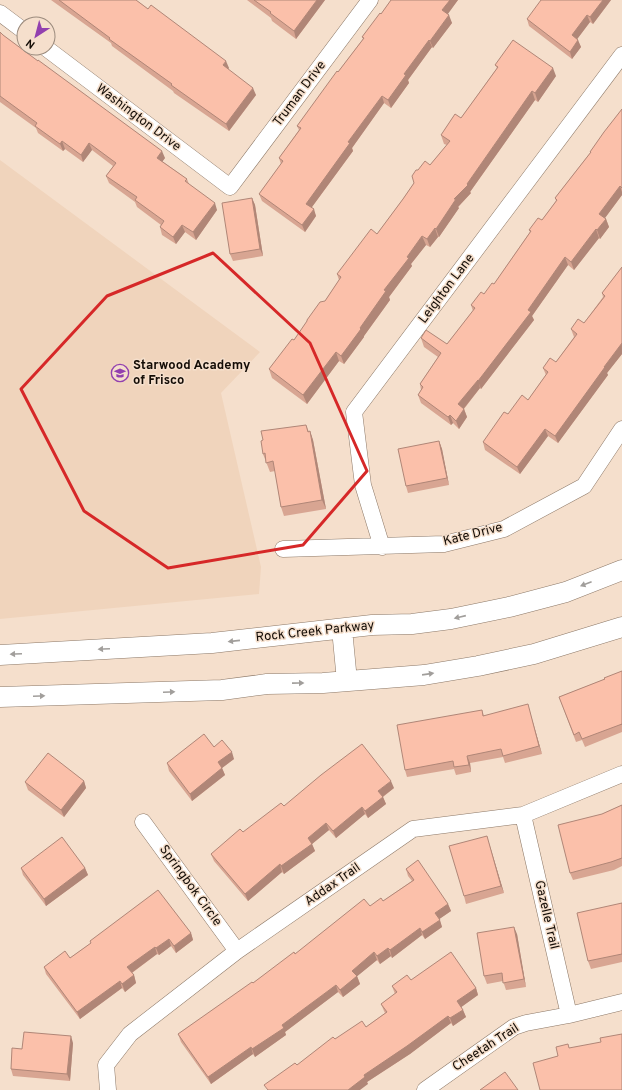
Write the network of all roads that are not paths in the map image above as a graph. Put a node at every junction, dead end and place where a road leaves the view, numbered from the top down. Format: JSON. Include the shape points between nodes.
{"nodes":[{"id":1,"x":365,"y":2,"type":"edge"},
{"id":2,"x":0,"y":13,"type":"edge"},
{"id":3,"x":16,"y":25,"type":"edge"},
{"id":4,"x":622,"y":55,"type":"edge"},
{"id":5,"x":56,"y":56,"type":"edge"},
{"id":6,"x":230,"y":187,"type":"joint"},
{"id":7,"x":622,"y":429,"type":"edge"},
{"id":8,"x":382,"y":547,"type":"junction"},
{"id":9,"x":283,"y":549,"type":"dead end"},
{"id":10,"x":622,"y":570,"type":"edge"},
{"id":11,"x":622,"y":627,"type":"edge"},
{"id":12,"x":342,"y":629,"type":"junction"},
{"id":13,"x":0,"y":655,"type":"edge"},
{"id":14,"x":347,"y":681,"type":"junction"},
{"id":15,"x":0,"y":697,"type":"edge"},
{"id":16,"x":622,"y":774,"type":"edge"},
{"id":17,"x":524,"y":815,"type":"junction"},
{"id":18,"x":143,"y":822,"type":"dead end"},
{"id":19,"x":237,"y":951,"type":"junction"},
{"id":20,"x":622,"y":1002,"type":"edge"},
{"id":21,"x":569,"y":1015,"type":"junction"},
{"id":22,"x":108,"y":1090,"type":"edge"},
{"id":23,"x":425,"y":1090,"type":"edge"}],
"edges":[{"from":1,"to":6,"type":"street","name":"Truman Drive"},
{"from":2,"to":3,"type":"street"},
{"from":4,"to":8,"type":"street","name":"Leighton Lane","via":[[354,412],[363,485]]},
{"from":5,"to":6,"type":"street","name":"Washington Drive"},
{"from":7,"to":8,"type":"street","name":"Kate Drive","via":[[584,486],[504,529],[444,544]]},
{"from":8,"to":9,"type":"street","name":"Kate Drive"},
{"from":10,"to":12,"type":"street","name":"Rock Creek Parkway","one_way":true,"via":[[566,592],[509,607],[451,619]]},
{"from":14,"to":11,"type":"street","one_way":true,"via":[[424,675],[478,666],[534,654]]},
{"from":12,"to":13,"type":"street","name":"Rock Creek Parkway","one_way":true,"via":[[212,643]]},
{"from":12,"to":14,"type":"street"},
{"from":15,"to":14,"type":"street","one_way":true,"via":[[222,690],[267,684]]},
{"from":16,"to":17,"type":"street","name":"Addax Trail"},
{"from":17,"to":19,"type":"street","name":"Addax Trail","via":[[413,829]]},
{"from":17,"to":21,"type":"street","name":"Gazelle Trail"},
{"from":18,"to":19,"type":"street","name":"Springbok Circle"},
{"from":19,"to":22,"type":"street","name":"Addax Trail","via":[[130,1034],[106,1065]]},
{"from":20,"to":21,"type":"street","name":"Cheetah Trail"},
{"from":21,"to":23,"type":"street","name":"Cheetah Trail","via":[[514,1027]]}]}
